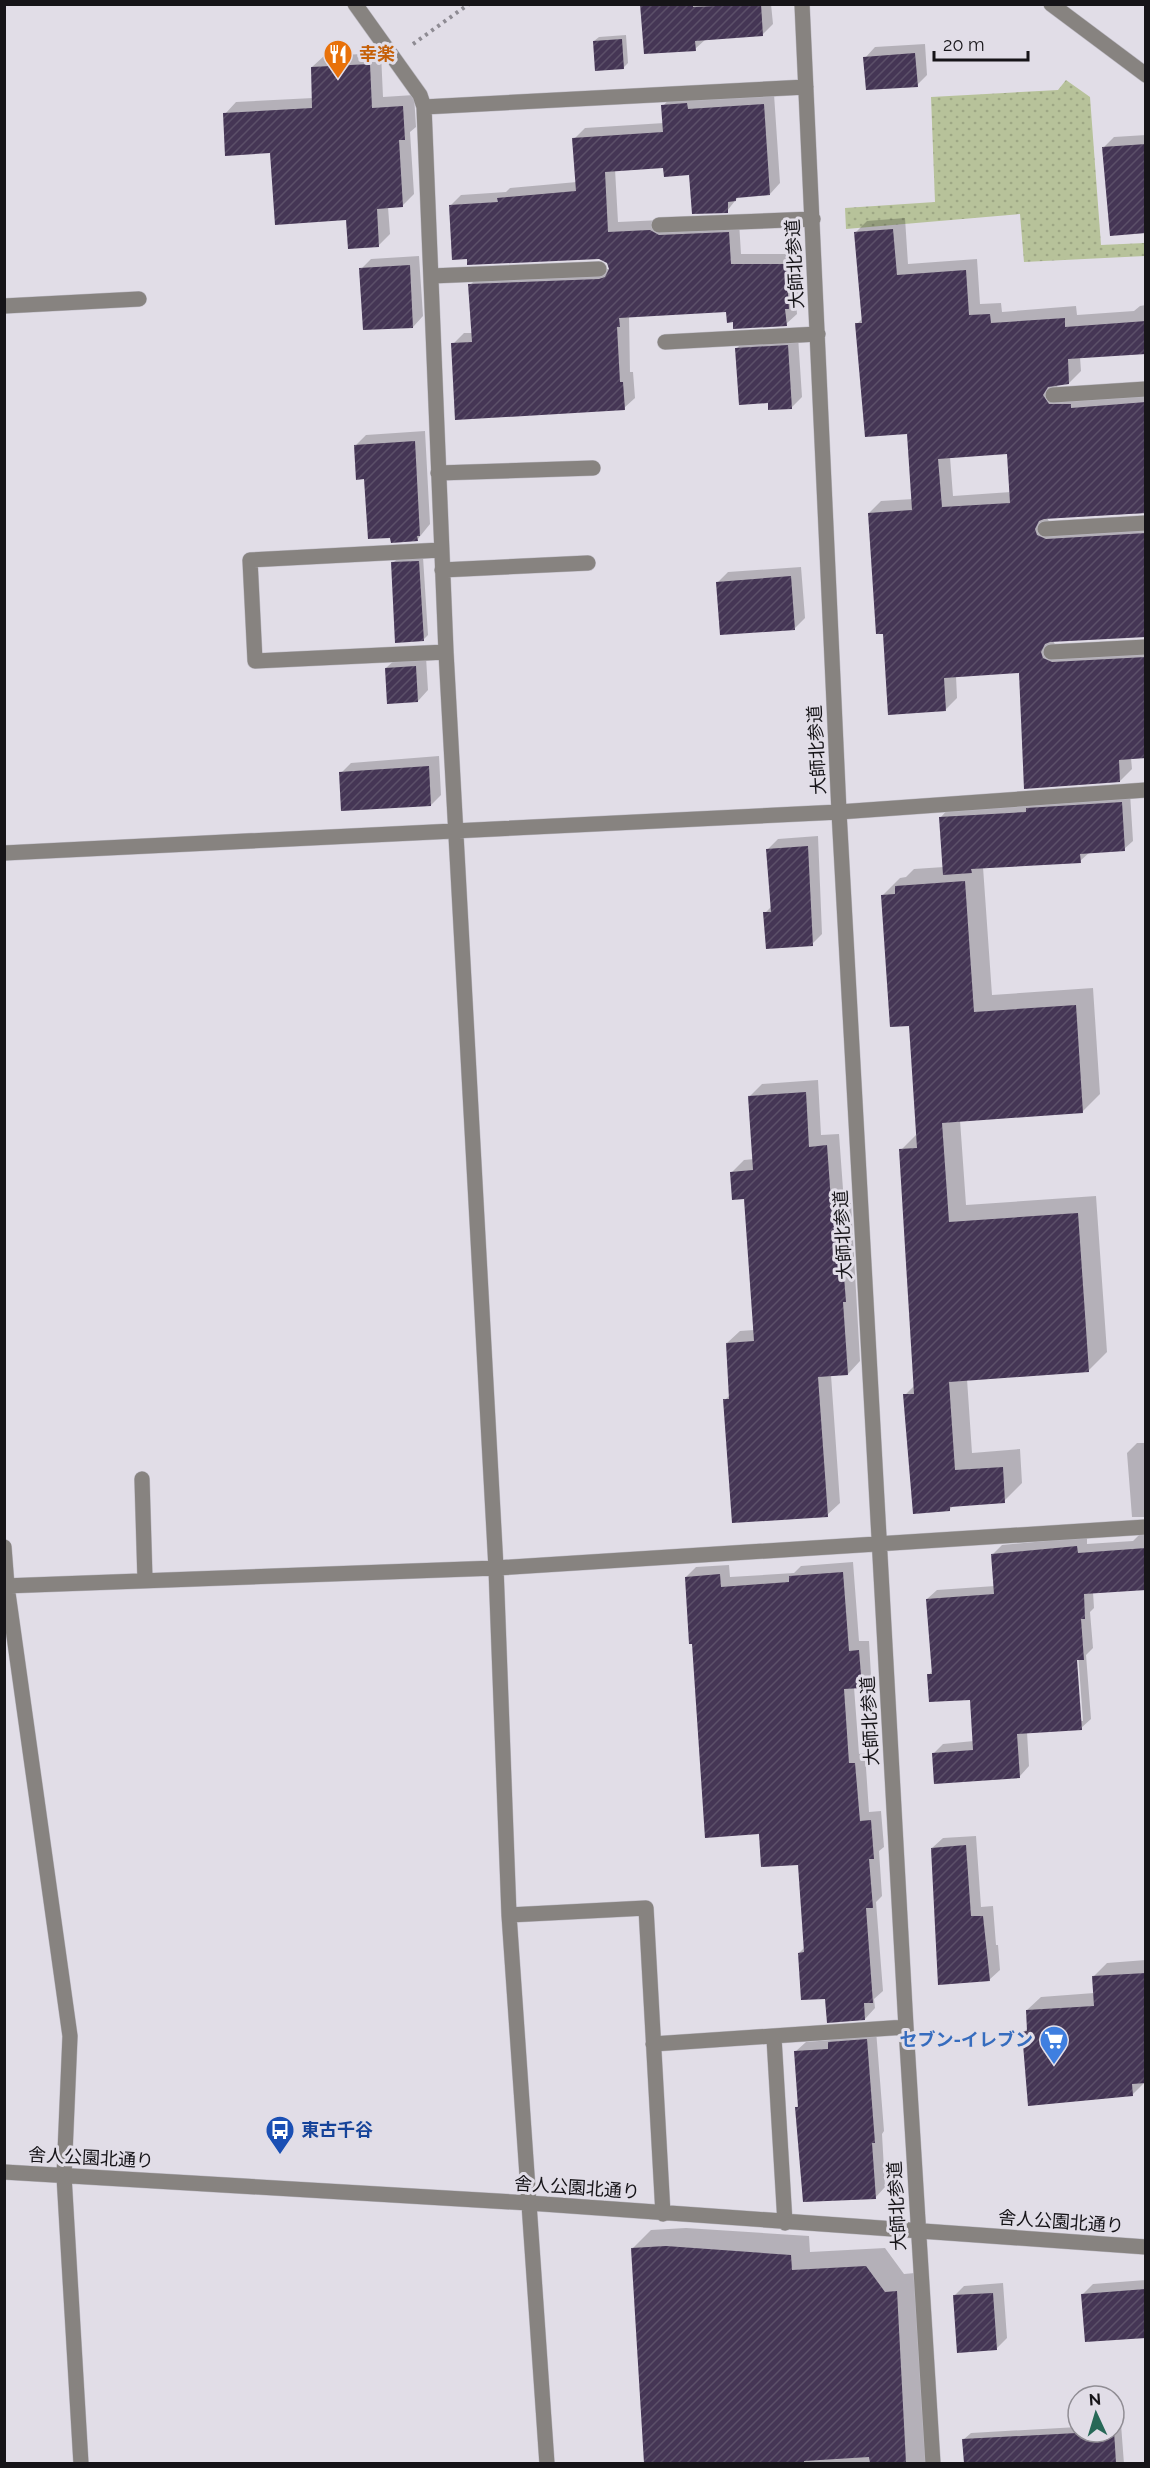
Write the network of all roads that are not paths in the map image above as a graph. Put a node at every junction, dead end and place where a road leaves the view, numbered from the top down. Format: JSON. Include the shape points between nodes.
{"nodes":[{"id":1,"x":355,"y":4,"type":"edge"},
{"id":2,"x":802,"y":4,"type":"edge"},
{"id":3,"x":1052,"y":4,"type":"edge"},
{"id":4,"x":1146,"y":75,"type":"edge"},
{"id":5,"x":806,"y":87,"type":"junction"},
{"id":6,"x":424,"y":107,"type":"junction"},
{"id":7,"x":813,"y":219,"type":"junction"},
{"id":8,"x":659,"y":225,"type":"dead end"},
{"id":9,"x":599,"y":269,"type":"dead end"},
{"id":10,"x":431,"y":276,"type":"junction"},
{"id":11,"x":139,"y":299,"type":"dead end"},
{"id":12,"x":4,"y":306,"type":"edge"},
{"id":13,"x":818,"y":334,"type":"junction"},
{"id":14,"x":664,"y":342,"type":"dead end"},
{"id":15,"x":1146,"y":389,"type":"edge"},
{"id":16,"x":1053,"y":395,"type":"dead end"},
{"id":17,"x":593,"y":468,"type":"dead end"},
{"id":18,"x":438,"y":473,"type":"junction"},
{"id":19,"x":1146,"y":523,"type":"edge"},
{"id":20,"x":1045,"y":529,"type":"dead end"},
{"id":21,"x":441,"y":550,"type":"junction"},
{"id":22,"x":588,"y":563,"type":"dead end"},
{"id":23,"x":442,"y":570,"type":"junction"},
{"id":24,"x":1146,"y":647,"type":"edge"},
{"id":25,"x":446,"y":652,"type":"junction"},
{"id":26,"x":1051,"y":652,"type":"dead end"},
{"id":27,"x":1146,"y":790,"type":"edge"},
{"id":28,"x":839,"y":812,"type":"junction"},
{"id":29,"x":455,"y":832,"type":"junction"},
{"id":30,"x":4,"y":853,"type":"edge"},
{"id":31,"x":142,"y":1479,"type":"dead end"},
{"id":32,"x":1146,"y":1527,"type":"edge"},
{"id":33,"x":880,"y":1543,"type":"junction"},
{"id":34,"x":4,"y":1547,"type":"edge"},
{"id":35,"x":496,"y":1568,"type":"junction"},
{"id":36,"x":145,"y":1580,"type":"junction"},
{"id":37,"x":6,"y":1586,"type":"edge"},
{"id":38,"x":509,"y":1915,"type":"junction"},
{"id":39,"x":906,"y":2027,"type":"junction"},
{"id":40,"x":774,"y":2038,"type":"junction"},
{"id":41,"x":653,"y":2044,"type":"junction"},
{"id":42,"x":4,"y":2172,"type":"edge"},
{"id":43,"x":64,"y":2176,"type":"junction"},
{"id":44,"x":529,"y":2203,"type":"junction"},
{"id":45,"x":663,"y":2214,"type":"junction"},
{"id":46,"x":785,"y":2223,"type":"junction"},
{"id":47,"x":918,"y":2232,"type":"junction"},
{"id":48,"x":1146,"y":2247,"type":"edge"},
{"id":49,"x":81,"y":2463,"type":"edge"},
{"id":50,"x":547,"y":2463,"type":"edge"},
{"id":51,"x":933,"y":2463,"type":"edge"}],
"edges":[{"from":1,"to":6,"type":"street","via":[[420,95]]},
{"from":2,"to":5,"type":"street","name":"大師北参道"},
{"from":3,"to":4,"type":"street"},
{"from":5,"to":6,"type":"street"},
{"from":5,"to":7,"type":"street","name":"大師北参道"},
{"from":6,"to":10,"type":"street"},
{"from":7,"to":8,"type":"street"},
{"from":7,"to":13,"type":"street","name":"大師北参道"},
{"from":9,"to":10,"type":"street"},
{"from":10,"to":18,"type":"street"},
{"from":11,"to":12,"type":"street"},
{"from":13,"to":14,"type":"street"},
{"from":13,"to":28,"type":"street","name":"大師北参道"},
{"from":15,"to":16,"type":"street"},
{"from":17,"to":18,"type":"street"},
{"from":18,"to":21,"type":"street"},
{"from":19,"to":20,"type":"street"},
{"from":21,"to":23,"type":"street"},
{"from":21,"to":25,"type":"street","via":[[250,560],[255,661]]},
{"from":22,"to":23,"type":"street"},
{"from":23,"to":25,"type":"street"},
{"from":24,"to":26,"type":"street"},
{"from":25,"to":29,"type":"street"},
{"from":27,"to":28,"type":"street"},
{"from":28,"to":29,"type":"street"},
{"from":28,"to":33,"type":"street","name":"大師北参道"},
{"from":29,"to":30,"type":"street"},
{"from":29,"to":35,"type":"street"},
{"from":31,"to":36,"type":"street"},
{"from":32,"to":33,"type":"street"},
{"from":33,"to":35,"type":"street"},
{"from":33,"to":39,"type":"street","name":"大師北参道"},
{"from":34,"to":37,"type":"street"},
{"from":35,"to":36,"type":"street"},
{"from":35,"to":38,"type":"street"},
{"from":36,"to":37,"type":"street"},
{"from":37,"to":43,"type":"street","via":[[70,2036]]},
{"from":38,"to":41,"type":"street","via":[[646,1908]]},
{"from":38,"to":44,"type":"street"},
{"from":39,"to":40,"type":"street"},
{"from":39,"to":47,"type":"street","name":"大師北参道"},
{"from":40,"to":41,"type":"street"},
{"from":40,"to":46,"type":"street"},
{"from":41,"to":45,"type":"street"},
{"from":42,"to":43,"type":"street","name":"舎人公園北通り"},
{"from":43,"to":44,"type":"street","name":"舎人公園北通り"},
{"from":43,"to":49,"type":"street"},
{"from":44,"to":45,"type":"street","name":"舎人公園北通り"},
{"from":44,"to":50,"type":"street"},
{"from":45,"to":46,"type":"street","name":"舎人公園北通り"},
{"from":46,"to":47,"type":"street","name":"舎人公園北通り"},
{"from":47,"to":48,"type":"street","name":"舎人公園北通り"},
{"from":47,"to":51,"type":"street","name":"大師北参道"}]}
